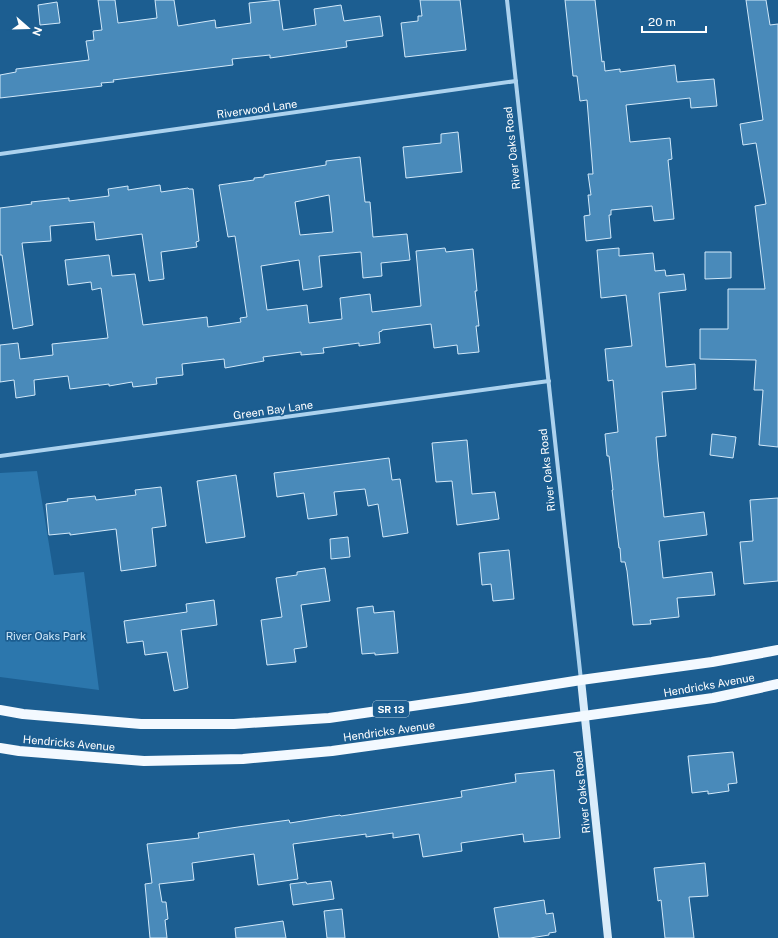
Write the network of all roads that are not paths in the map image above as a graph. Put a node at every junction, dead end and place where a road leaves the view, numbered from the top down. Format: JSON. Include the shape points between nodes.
{"nodes":[{"id":1,"x":508,"y":0,"type":"edge"},
{"id":2,"x":516,"y":81,"type":"junction"},
{"id":3,"x":0,"y":154,"type":"edge"},
{"id":4,"x":549,"y":382,"type":"junction"},
{"id":5,"x":0,"y":456,"type":"edge"},
{"id":6,"x":778,"y":650,"type":"edge"},
{"id":7,"x":581,"y":680,"type":"junction"},
{"id":8,"x":778,"y":684,"type":"edge"},
{"id":9,"x":0,"y":710,"type":"edge"},
{"id":10,"x":585,"y":716,"type":"junction"},
{"id":11,"x":0,"y":748,"type":"edge"},
{"id":12,"x":608,"y":938,"type":"edge"}],
"edges":[{"from":1,"to":2,"type":"street","name":"River Oaks Road"},
{"from":2,"to":3,"type":"street","name":"Riverwood Lane"},
{"from":2,"to":4,"type":"street","name":"River Oaks Road"},
{"from":4,"to":5,"type":"street","name":"Green Bay Lane"},
{"from":4,"to":7,"type":"street","name":"River Oaks Road"},
{"from":6,"to":7,"type":"main road","name":"Hendricks Avenue","number":"SR 13"},
{"from":7,"to":9,"type":"main road","name":"Hendricks Avenue","number":"SR 13","via":[[329,718],[234,724],[141,724]]},
{"from":7,"to":10,"type":"street","name":"River Oaks Road"},
{"from":8,"to":10,"type":"main road","name":"Hendricks Avenue","via":[[712,698]]},
{"from":10,"to":11,"type":"main road","name":"Hendricks Avenue","via":[[332,751],[243,758],[144,761]]},
{"from":10,"to":12,"type":"street","name":"River Oaks Road"}]}
